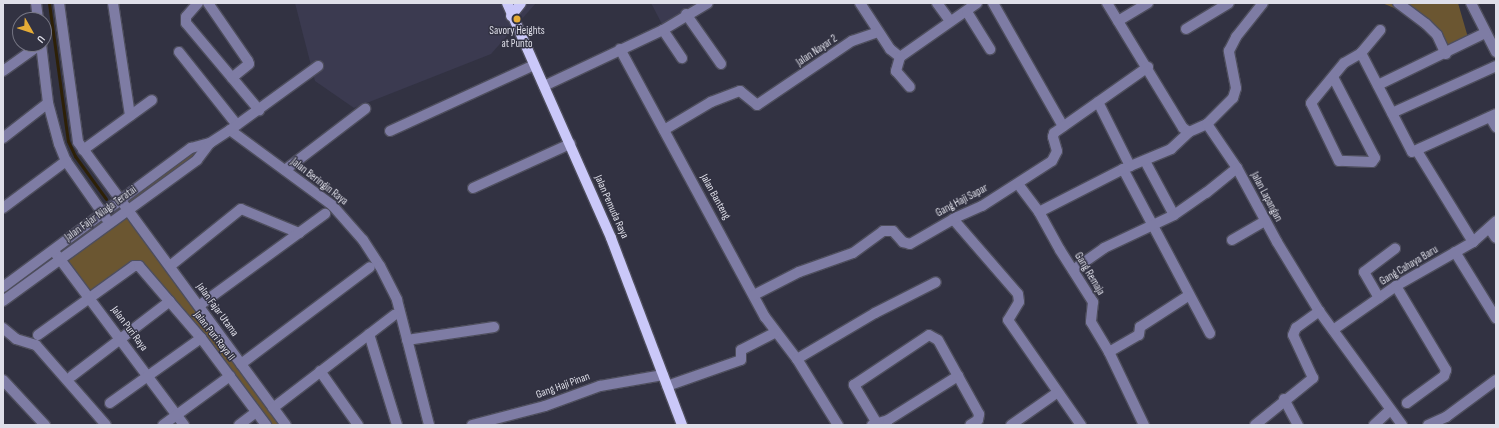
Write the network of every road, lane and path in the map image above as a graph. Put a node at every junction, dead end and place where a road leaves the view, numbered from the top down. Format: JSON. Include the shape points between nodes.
{"nodes":[{"id":1,"x":59,"y":3,"type":"edge"},
{"id":2,"x":114,"y":3,"type":"edge"},
{"id":3,"x":198,"y":3,"type":"edge"},
{"id":4,"x":208,"y":3,"type":"edge"},
{"id":5,"x":507,"y":3,"type":"edge"},
{"id":6,"x":521,"y":3,"type":"edge"},
{"id":7,"x":708,"y":3,"type":"edge"},
{"id":8,"x":860,"y":3,"type":"edge"},
{"id":9,"x":937,"y":3,"type":"edge"},
{"id":10,"x":977,"y":3,"type":"edge"},
{"id":11,"x":993,"y":3,"type":"edge"},
{"id":12,"x":1107,"y":3,"type":"edge"},
{"id":13,"x":1148,"y":3,"type":"edge"},
{"id":14,"x":1229,"y":3,"type":"edge"},
{"id":15,"x":1263,"y":3,"type":"edge"},
{"id":16,"x":1398,"y":3,"type":"edge"},
{"id":17,"x":1471,"y":3,"type":"edge"},
{"id":18,"x":966,"y":12,"type":"junction"},
{"id":19,"x":686,"y":14,"type":"junction"},
{"id":20,"x":511,"y":16,"type":"junction"},
{"id":21,"x":950,"y":21,"type":"junction"},
{"id":22,"x":1118,"y":21,"type":"junction"},
{"id":23,"x":1186,"y":29,"type":"dead end"},
{"id":24,"x":663,"y":30,"type":"junction"},
{"id":25,"x":1380,"y":30,"type":"dead end"},
{"id":26,"x":878,"y":32,"type":"junction"},
{"id":27,"x":1485,"y":33,"type":"junction"},
{"id":28,"x":620,"y":49,"type":"junction"},
{"id":29,"x":990,"y":49,"type":"dead end"},
{"id":30,"x":30,"y":52,"type":"edge"},
{"id":31,"x":42,"y":52,"type":"edge"},
{"id":32,"x":179,"y":52,"type":"dead end"},
{"id":33,"x":1496,"y":52,"type":"edge"},
{"id":34,"x":1361,"y":53,"type":"junction"},
{"id":35,"x":1446,"y":54,"type":"junction"},
{"id":36,"x":900,"y":57,"type":"junction"},
{"id":37,"x":682,"y":58,"type":"dead end"},
{"id":38,"x":721,"y":64,"type":"dead end"},
{"id":39,"x":534,"y":65,"type":"junction"},
{"id":40,"x":318,"y":66,"type":"dead end"},
{"id":41,"x":1496,"y":66,"type":"edge"},
{"id":42,"x":1148,"y":67,"type":"junction"},
{"id":43,"x":3,"y":71,"type":"edge"},
{"id":44,"x":1333,"y":76,"type":"junction"},
{"id":45,"x":232,"y":78,"type":"junction"},
{"id":46,"x":1378,"y":85,"type":"junction"},
{"id":47,"x":544,"y":86,"type":"junction"},
{"id":48,"x":910,"y":87,"type":"dead end"},
{"id":49,"x":152,"y":100,"type":"dead end"},
{"id":50,"x":1098,"y":102,"type":"junction"},
{"id":51,"x":48,"y":103,"type":"junction"},
{"id":52,"x":365,"y":109,"type":"dead end"},
{"id":53,"x":259,"y":110,"type":"junction"},
{"id":54,"x":1392,"y":113,"type":"junction"},
{"id":55,"x":130,"y":116,"type":"junction"},
{"id":56,"x":1493,"y":116,"type":"edge"},
{"id":57,"x":1207,"y":124,"type":"junction"},
{"id":58,"x":1063,"y":126,"type":"junction"},
{"id":59,"x":1496,"y":127,"type":"edge"},
{"id":60,"x":233,"y":128,"type":"junction"},
{"id":61,"x":664,"y":130,"type":"junction"},
{"id":62,"x":390,"y":131,"type":"dead end"},
{"id":63,"x":1189,"y":132,"type":"junction"},
{"id":64,"x":3,"y":138,"type":"edge"},
{"id":65,"x":210,"y":143,"type":"junction"},
{"id":66,"x":570,"y":144,"type":"junction"},
{"id":67,"x":83,"y":150,"type":"junction"},
{"id":68,"x":1417,"y":151,"type":"junction"},
{"id":69,"x":66,"y":161,"type":"junction"},
{"id":70,"x":1145,"y":161,"type":"junction"},
{"id":71,"x":1127,"y":168,"type":"junction"},
{"id":72,"x":1237,"y":168,"type":"junction"},
{"id":73,"x":285,"y":170,"type":"junction"},
{"id":74,"x":1018,"y":184,"type":"junction"},
{"id":75,"x":473,"y":188,"type":"dead end"},
{"id":76,"x":119,"y":201,"type":"junction"},
{"id":77,"x":3,"y":208,"type":"edge"},
{"id":78,"x":125,"y":210,"type":"junction"},
{"id":79,"x":105,"y":211,"type":"junction"},
{"id":80,"x":1039,"y":212,"type":"junction"},
{"id":81,"x":325,"y":214,"type":"dead end"},
{"id":82,"x":1174,"y":214,"type":"junction"},
{"id":83,"x":953,"y":219,"type":"junction"},
{"id":84,"x":112,"y":220,"type":"junction"},
{"id":85,"x":1265,"y":220,"type":"junction"},
{"id":86,"x":1492,"y":224,"type":"edge"},
{"id":87,"x":1153,"y":227,"type":"junction"},
{"id":88,"x":299,"y":233,"type":"junction"},
{"id":89,"x":1496,"y":238,"type":"edge"},
{"id":90,"x":1232,"y":240,"type":"dead end"},
{"id":91,"x":1473,"y":242,"type":"junction"},
{"id":92,"x":1395,"y":249,"type":"dead end"},
{"id":93,"x":53,"y":250,"type":"junction"},
{"id":94,"x":1455,"y":252,"type":"junction"},
{"id":95,"x":59,"y":259,"type":"junction"},
{"id":96,"x":170,"y":266,"type":"junction"},
{"id":97,"x":370,"y":267,"type":"dead end"},
{"id":98,"x":1073,"y":270,"type":"junction"},
{"id":99,"x":936,"y":282,"type":"dead end"},
{"id":100,"x":1396,"y":286,"type":"junction"},
{"id":101,"x":3,"y":287,"type":"edge"},
{"id":102,"x":754,"y":296,"type":"junction"},
{"id":103,"x":1188,"y":296,"type":"junction"},
{"id":104,"x":91,"y":298,"type":"junction"},
{"id":105,"x":1379,"y":298,"type":"junction"},
{"id":106,"x":3,"y":301,"type":"edge"},
{"id":107,"x":170,"y":301,"type":"junction"},
{"id":108,"x":200,"y":305,"type":"junction"},
{"id":109,"x":1319,"y":311,"type":"junction"},
{"id":110,"x":394,"y":315,"type":"dead end"},
{"id":111,"x":1496,"y":318,"type":"edge"},
{"id":112,"x":494,"y":327,"type":"dead end"},
{"id":113,"x":3,"y":328,"type":"edge"},
{"id":114,"x":1333,"y":330,"type":"junction"},
{"id":115,"x":776,"y":332,"type":"junction"},
{"id":116,"x":1210,"y":333,"type":"dead end"},
{"id":117,"x":369,"y":334,"type":"junction"},
{"id":118,"x":38,"y":335,"type":"dead end"},
{"id":119,"x":120,"y":337,"type":"junction"},
{"id":120,"x":201,"y":338,"type":"junction"},
{"id":121,"x":407,"y":340,"type":"junction"},
{"id":122,"x":1110,"y":352,"type":"junction"},
{"id":123,"x":797,"y":360,"type":"junction"},
{"id":124,"x":241,"y":364,"type":"junction"},
{"id":125,"x":320,"y":371,"type":"junction"},
{"id":126,"x":663,"y":375,"type":"junction"},
{"id":127,"x":72,"y":376,"type":"dead end"},
{"id":128,"x":148,"y":376,"type":"junction"},
{"id":129,"x":230,"y":376,"type":"junction"},
{"id":130,"x":958,"y":376,"type":"junction"},
{"id":131,"x":3,"y":380,"type":"edge"},
{"id":132,"x":1496,"y":380,"type":"edge"},
{"id":133,"x":667,"y":386,"type":"junction"},
{"id":134,"x":1058,"y":392,"type":"junction"},
{"id":135,"x":1284,"y":399,"type":"junction"},
{"id":136,"x":110,"y":403,"type":"dead end"},
{"id":137,"x":1407,"y":403,"type":"dead end"},
{"id":138,"x":273,"y":408,"type":"junction"},
{"id":139,"x":1390,"y":410,"type":"junction"},
{"id":140,"x":256,"y":412,"type":"junction"},
{"id":141,"x":176,"y":415,"type":"junction"},
{"id":142,"x":880,"y":424,"type":"edge"},
{"id":143,"x":45,"y":425,"type":"edge"},
{"id":144,"x":106,"y":425,"type":"edge"},
{"id":145,"x":163,"y":425,"type":"edge"},
{"id":146,"x":184,"y":425,"type":"edge"},
{"id":147,"x":239,"y":425,"type":"edge"},
{"id":148,"x":266,"y":425,"type":"edge"},
{"id":149,"x":286,"y":425,"type":"edge"},
{"id":150,"x":358,"y":425,"type":"edge"},
{"id":151,"x":397,"y":425,"type":"edge"},
{"id":152,"x":429,"y":425,"type":"edge"},
{"id":153,"x":472,"y":425,"type":"edge"},
{"id":154,"x":682,"y":425,"type":"edge"},
{"id":155,"x":838,"y":425,"type":"edge"},
{"id":156,"x":970,"y":425,"type":"edge"},
{"id":157,"x":1011,"y":425,"type":"edge"},
{"id":158,"x":1081,"y":425,"type":"edge"},
{"id":159,"x":1144,"y":425,"type":"edge"},
{"id":160,"x":1255,"y":425,"type":"edge"},
{"id":161,"x":1298,"y":425,"type":"edge"},
{"id":162,"x":1374,"y":425,"type":"edge"},
{"id":163,"x":1402,"y":425,"type":"edge"},
{"id":164,"x":1428,"y":425,"type":"edge"}],
"edges":[{"from":1,"to":67,"type":"street","via":[[75,132]]},
{"from":2,"to":55,"type":"street"},
{"from":3,"to":45,"type":"street","via":[[186,17],[186,23]]},
{"from":4,"to":45,"type":"street","via":[[249,64]]},
{"from":5,"to":20,"type":"main road","name":"Jalan Pemuda Raya"},
{"from":6,"to":20,"type":"main road"},
{"from":7,"to":19,"type":"street"},
{"from":8,"to":26,"type":"street"},
{"from":9,"to":21,"type":"street"},
{"from":10,"to":18,"type":"street"},
{"from":11,"to":58,"type":"street"},
{"from":12,"to":22,"type":"street"},
{"from":13,"to":22,"type":"street"},
{"from":14,"to":23,"type":"street"},
{"from":15,"to":57,"type":"street","via":[[1236,37],[1230,50],[1236,88],[1233,98]]},
{"from":16,"to":35,"type":"street","via":[[1437,35]]},
{"from":17,"to":27,"type":"street"},
{"from":18,"to":21,"type":"street"},
{"from":18,"to":29,"type":"street"},
{"from":19,"to":24,"type":"street"},
{"from":19,"to":38,"type":"street"},
{"from":20,"to":39,"type":"main road","name":"Jalan Pemuda Raya"},
{"from":21,"to":36,"type":"street"},
{"from":22,"to":42,"type":"street"},
{"from":24,"to":28,"type":"street"},
{"from":24,"to":37,"type":"street"},
{"from":25,"to":34,"type":"street"},
{"from":26,"to":36,"type":"street"},
{"from":26,"to":61,"type":"street","name":"Jalan Nayar 2","via":[[852,41],[758,105],[751,103],[744,94],[736,92],[711,102]]},
{"from":27,"to":33,"type":"street"},
{"from":27,"to":35,"type":"street"},
{"from":28,"to":47,"type":"street"},
{"from":28,"to":61,"type":"street","name":"Jalan Banteng"},
{"from":30,"to":43,"type":"street"},
{"from":31,"to":51,"type":"street"},
{"from":32,"to":60,"type":"street","name":"Jalan Beringin Raya"},
{"from":34,"to":44,"type":"street","via":[[1344,63]]},
{"from":34,"to":46,"type":"street"},
{"from":35,"to":46,"type":"street"},
{"from":36,"to":48,"type":"street","via":[[896,71]]},
{"from":39,"to":47,"type":"main road","name":"Jalan Pemuda Raya"},
{"from":39,"to":62,"type":"street"},
{"from":40,"to":53,"type":"street","name":"Jalan Fajar Niaga Teratai"},
{"from":41,"to":54,"type":"street"},
{"from":42,"to":50,"type":"street","name":"Gang Haji Sapar"},
{"from":42,"to":63,"type":"street","via":[[1183,128]]},
{"from":44,"to":44,"type":"street","via":[[1311,103],[1336,158],[1343,162],[1372,162],[1375,158]]},
{"from":45,"to":53,"type":"street"},
{"from":46,"to":54,"type":"street"},
{"from":47,"to":66,"type":"main road","name":"Jalan Pemuda Raya"},
{"from":49,"to":55,"type":"street"},
{"from":50,"to":58,"type":"street","name":"Gang Haji Sapar"},
{"from":50,"to":71,"type":"street"},
{"from":51,"to":64,"type":"street"},
{"from":51,"to":69,"type":"street","via":[[57,139]]},
{"from":52,"to":73,"type":"street"},
{"from":53,"to":60,"type":"street","name":"Jalan Fajar Niaga Teratai"},
{"from":54,"to":68,"type":"street","via":[[1410,151]]},
{"from":55,"to":67,"type":"street"},
{"from":56,"to":59,"type":"street"},
{"from":56,"to":68,"type":"street"},
{"from":57,"to":63,"type":"street"},
{"from":57,"to":72,"type":"street","name":"Jalan Lapangan"},
{"from":58,"to":74,"type":"street","name":"Gang Haji Sapar","via":[[1053,137],[1057,156]]},
{"from":60,"to":65,"type":"street","name":"Jalan Fajar Niaga Teratai"},
{"from":60,"to":73,"type":"street","name":"Jalan Beringin Raya"},
{"from":61,"to":102,"type":"street","name":"Jalan Banteng"},
{"from":63,"to":70,"type":"street","via":[[1171,149]]},
{"from":65,"to":76,"type":"street","name":"Jalan Fajar Niaga Teratai","via":[[191,148]]},
{"from":65,"to":78,"type":"street","name":"Jalan Fajar Niaga Teratai","via":[[197,160]]},
{"from":66,"to":75,"type":"street"},
{"from":66,"to":126,"type":"main road","name":"Jalan Pemuda Raya","via":[[630,283]]},
{"from":67,"to":76,"type":"street"},
{"from":68,"to":91,"type":"street"},
{"from":69,"to":77,"type":"street"},
{"from":69,"to":79,"type":"street"},
{"from":70,"to":71,"type":"street"},
{"from":70,"to":82,"type":"street"},
{"from":71,"to":80,"type":"street"},
{"from":71,"to":87,"type":"street"},
{"from":72,"to":82,"type":"street"},
{"from":72,"to":85,"type":"street","name":"Jalan Lapangan"},
{"from":73,"to":121,"type":"street","name":"Jalan Beringin Raya","via":[[332,205],[363,240],[397,300]]},
{"from":74,"to":80,"type":"street","name":"Gang Remaja"},
{"from":74,"to":83,"type":"street","name":"Gang Haji Sapar","via":[[982,206]]},
{"from":76,"to":78,"type":"street","name":"Jalan Fajar Utama"},
{"from":76,"to":79,"type":"street","name":"Jalan Fajar Niaga Teratai"},
{"from":78,"to":84,"type":"street","name":"Jalan Fajar Niaga Teratai"},
{"from":78,"to":96,"type":"street","name":"Jalan Fajar Utama"},
{"from":79,"to":84,"type":"street"},
{"from":79,"to":93,"type":"street","name":"Jalan Fajar Niaga Teratai"},
{"from":80,"to":98,"type":"street","name":"Gang Remaja"},
{"from":81,"to":88,"type":"street"},
{"from":82,"to":87,"type":"street"},
{"from":83,"to":102,"type":"street","name":"Gang Haji Sapar","via":[[910,244],[903,242],[893,231],[883,231],[853,253],[799,272]]},
{"from":83,"to":134,"type":"street","via":[[1018,294],[1019,302],[1008,320]]},
{"from":84,"to":95,"type":"street","name":"Jalan Fajar Niaga Teratai"},
{"from":85,"to":90,"type":"street"},
{"from":85,"to":109,"type":"street","name":"Jalan Lapangan"},
{"from":86,"to":89,"type":"street"},
{"from":86,"to":91,"type":"street","name":"Gang Cahaya Baru"},
{"from":87,"to":98,"type":"street","via":[[1104,248]]},
{"from":87,"to":103,"type":"street"},
{"from":88,"to":96,"type":"street","via":[[241,209]]},
{"from":88,"to":108,"type":"street"},
{"from":91,"to":94,"type":"street","name":"Gang Cahaya Baru"},
{"from":92,"to":105,"type":"street","via":[[1364,272]]},
{"from":93,"to":95,"type":"street","name":"Jalan Puri Raya"},
{"from":93,"to":101,"type":"street","name":"Jalan Fajar Niaga Teratai"},
{"from":94,"to":100,"type":"street","name":"Gang Cahaya Baru"},
{"from":94,"to":111,"type":"street"},
{"from":95,"to":104,"type":"street","name":"Jalan Puri Raya"},
{"from":95,"to":106,"type":"street","name":"Jalan Fajar Niaga Teratai"},
{"from":96,"to":108,"type":"street","name":"Jalan Fajar Utama"},
{"from":97,"to":124,"type":"street"},
{"from":98,"to":122,"type":"street","name":"Gang Remaja","via":[[1093,302],[1091,322]]},
{"from":99,"to":123,"type":"street","via":[[875,313]]},
{"from":100,"to":105,"type":"street","name":"Gang Cahaya Baru"},
{"from":100,"to":137,"type":"street","via":[[1446,370],[1444,376]]},
{"from":102,"to":115,"type":"street","name":"Jalan Banteng"},
{"from":103,"to":116,"type":"street"},
{"from":103,"to":122,"type":"street","via":[[1140,327],[1139,335]]},
{"from":104,"to":107,"type":"street","name":"Jalan Puri Raya II","via":[[134,266],[139,266]]},
{"from":104,"to":118,"type":"street"},
{"from":104,"to":119,"type":"street","name":"Jalan Puri Raya"},
{"from":105,"to":114,"type":"street","name":"Gang Cahaya Baru"},
{"from":107,"to":119,"type":"street"},
{"from":107,"to":120,"type":"street","name":"Jalan Puri Raya II"},
{"from":108,"to":124,"type":"street","name":"Jalan Fajar Utama"},
{"from":109,"to":114,"type":"street","name":"Jalan Lapangan"},
{"from":109,"to":135,"type":"street","via":[[1296,328],[1292,335],[1313,378]]},
{"from":110,"to":117,"type":"street"},
{"from":112,"to":121,"type":"street"},
{"from":113,"to":144,"type":"street","via":[[16,339],[36,345]]},
{"from":114,"to":139,"type":"street","name":"Jalan Lapangan"},
{"from":115,"to":123,"type":"street","name":"Jalan Banteng"},
{"from":115,"to":133,"type":"street","via":[[741,350],[741,360]]},
{"from":117,"to":125,"type":"street"},
{"from":117,"to":151,"type":"street"},
{"from":119,"to":127,"type":"street"},
{"from":119,"to":128,"type":"street","name":"Jalan Puri Raya"},
{"from":120,"to":128,"type":"street"},
{"from":120,"to":129,"type":"street","name":"Jalan Puri Raya II"},
{"from":121,"to":152,"type":"street","name":"Jalan Beringin Raya"},
{"from":122,"to":159,"type":"street","name":"Gang Remaja"},
{"from":123,"to":155,"type":"street","name":"Jalan Banteng"},
{"from":124,"to":138,"type":"street","name":"Jalan Fajar Utama"},
{"from":125,"to":138,"type":"street"},
{"from":125,"to":150,"type":"street"},
{"from":126,"to":133,"type":"main road","name":"Jalan Pemuda Raya"},
{"from":126,"to":153,"type":"street","name":"Gang Haji Pinan","via":[[600,386],[545,406]]},
{"from":128,"to":136,"type":"street"},
{"from":128,"to":141,"type":"street","name":"Jalan Puri Raya"},
{"from":129,"to":140,"type":"street","name":"Jalan Puri Raya II"},
{"from":129,"to":141,"type":"street"},
{"from":130,"to":142,"type":"street"},
{"from":130,"to":142,"type":"street","via":[[938,340],[929,335],[855,382],[854,388]]},
{"from":130,"to":156,"type":"street","via":[[979,414],[978,420]]},
{"from":131,"to":143,"type":"street"},
{"from":132,"to":164,"type":"street","via":[[1446,416]]},
{"from":133,"to":154,"type":"main road","name":"Jalan Pemuda Raya"},
{"from":134,"to":157,"type":"street"},
{"from":134,"to":158,"type":"street"},
{"from":135,"to":160,"type":"street"},
{"from":135,"to":161,"type":"street"},
{"from":138,"to":149,"type":"street","name":"Jalan Fajar Utama"},
{"from":139,"to":162,"type":"street"},
{"from":139,"to":163,"type":"street","name":"Jalan Lapangan"},
{"from":140,"to":147,"type":"street"},
{"from":140,"to":148,"type":"street","name":"Jalan Puri Raya II"},
{"from":141,"to":145,"type":"street"},
{"from":141,"to":146,"type":"street","name":"Jalan Puri Raya"}]}
